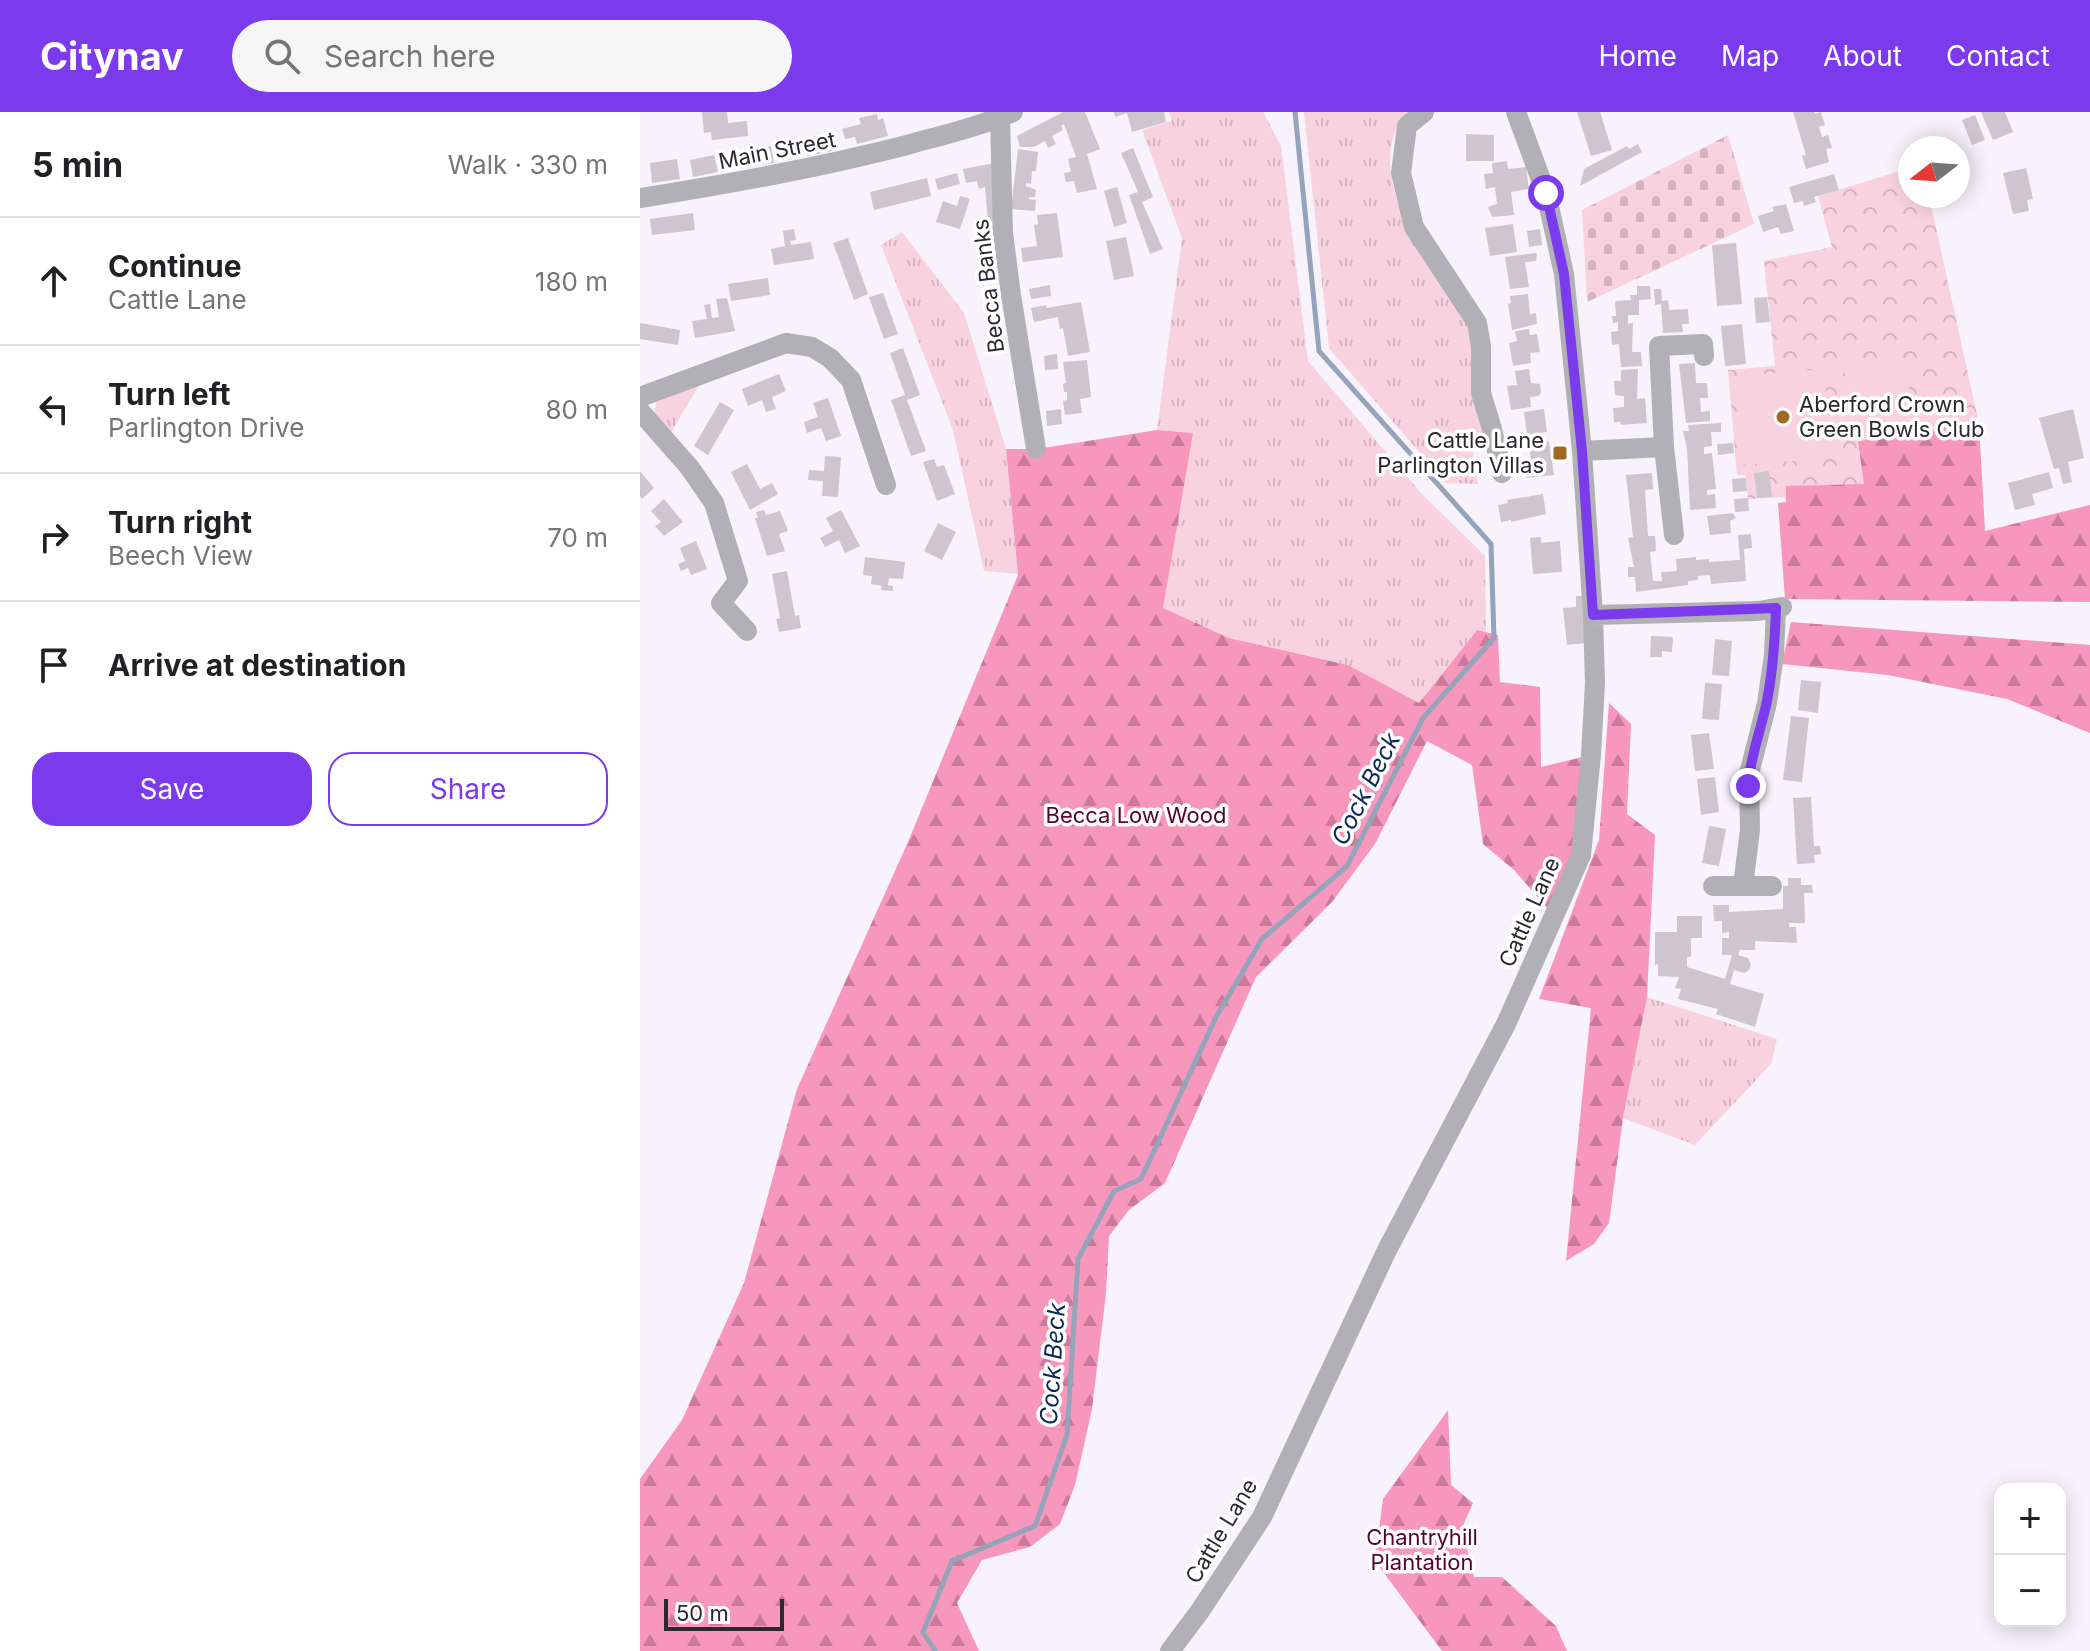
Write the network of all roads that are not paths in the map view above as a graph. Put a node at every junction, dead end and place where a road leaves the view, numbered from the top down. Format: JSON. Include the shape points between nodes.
{"nodes":[{"id":1,"x":1424,"y":112,"type":"edge"},
{"id":2,"x":1516,"y":112,"type":"edge"},
{"id":3,"x":1006,"y":115,"type":"edge"},
{"id":4,"x":640,"y":198,"type":"edge"},
{"id":5,"x":1704,"y":356,"type":"dead end"},
{"id":6,"x":640,"y":397,"type":"edge"},
{"id":7,"x":640,"y":411,"type":"edge"},
{"id":8,"x":1664,"y":447,"type":"junction"},
{"id":9,"x":1036,"y":449,"type":"dead end"},
{"id":10,"x":1582,"y":451,"type":"junction"},
{"id":11,"x":1502,"y":473,"type":"dead end"},
{"id":12,"x":886,"y":485,"type":"dead end"},
{"id":13,"x":1674,"y":535,"type":"dead end"},
{"id":14,"x":1593,"y":615,"type":"junction"},
{"id":15,"x":747,"y":631,"type":"dead end"},
{"id":16,"x":1713,"y":886,"type":"dead end"},
{"id":17,"x":1743,"y":886,"type":"junction"},
{"id":18,"x":1772,"y":886,"type":"dead end"},
{"id":19,"x":1170,"y":1651,"type":"edge"}],
"edges":[{"from":1,"to":11,"type":"street","via":[[1407,126],[1401,173],[1414,227],[1477,323],[1481,393]]},
{"from":2,"to":10,"type":"street","name":"Cattle Lane","via":[[1546,193],[1564,274]]},
{"from":3,"to":4,"type":"street","name":"Main Street","via":[[833,164]]},
{"from":3,"to":9,"type":"street","name":"Becca Banks","via":[[1003,233]]},
{"from":5,"to":8,"type":"street","via":[[1703,344],[1659,346]]},
{"from":6,"to":12,"type":"street","via":[[786,343],[812,347],[851,380]]},
{"from":7,"to":15,"type":"street","via":[[714,503],[738,581],[721,603]]},
{"from":8,"to":10,"type":"street"},
{"from":8,"to":13,"type":"street"},
{"from":10,"to":14,"type":"street","name":"Cattle Lane"},
{"from":14,"to":17,"type":"street","via":[[1779,608],[1769,691],[1749,774]]},
{"from":14,"to":19,"type":"street","name":"Cattle Lane","via":[[1595,683],[1581,855],[1506,1024],[1387,1250],[1262,1517]]},
{"from":16,"to":17,"type":"street"},
{"from":17,"to":18,"type":"street"}]}
